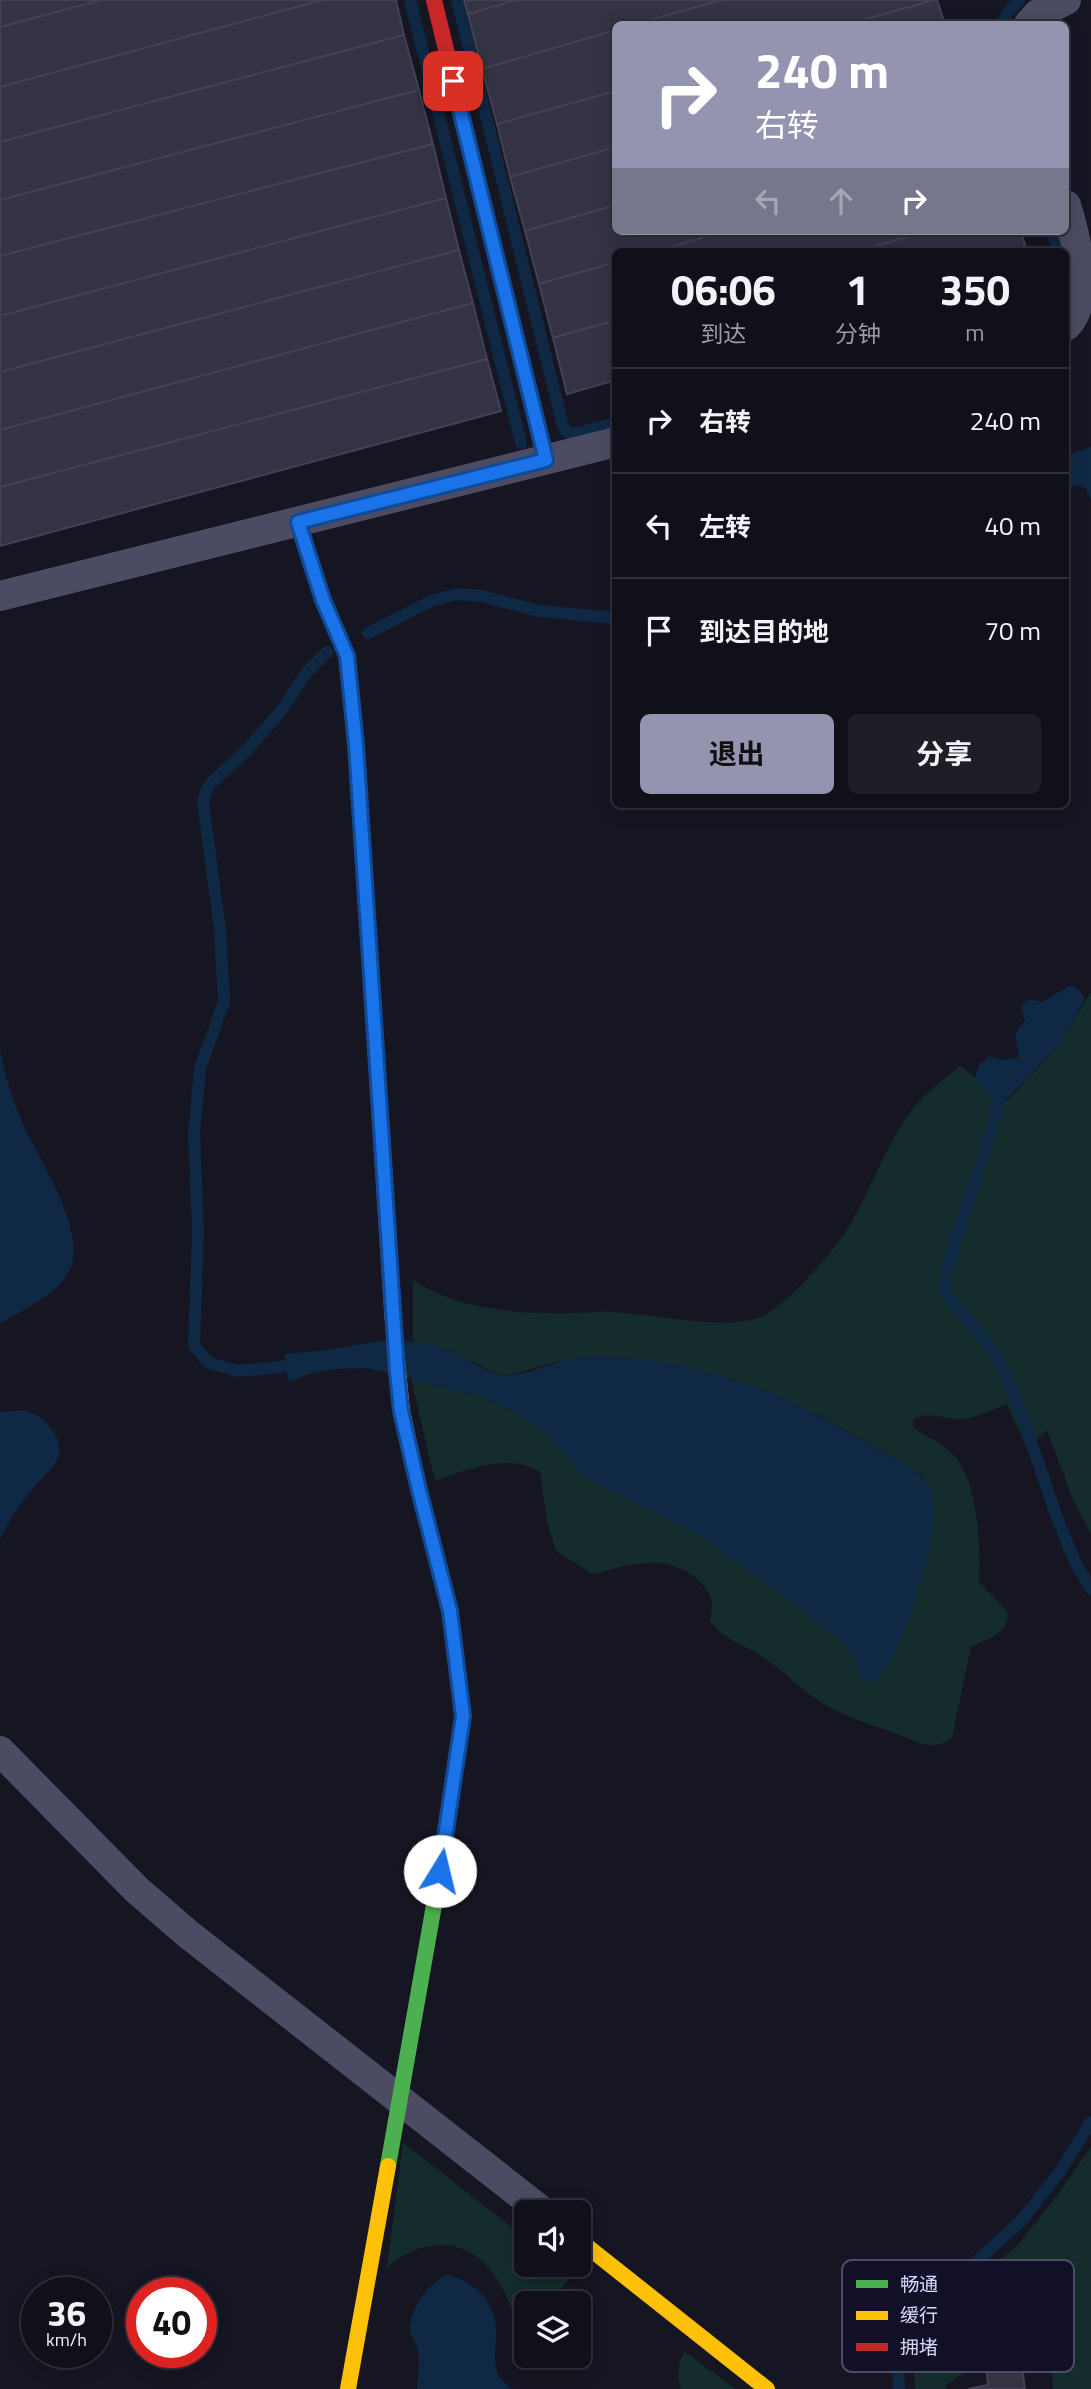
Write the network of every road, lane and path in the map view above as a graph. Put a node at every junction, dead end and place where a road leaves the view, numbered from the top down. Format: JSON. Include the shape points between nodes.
{"nodes":[{"id":1,"x":434,"y":0,"type":"edge"},
{"id":2,"x":1066,"y":0,"type":"edge"},
{"id":3,"x":1032,"y":21,"type":"edge"},
{"id":4,"x":1069,"y":214,"type":"edge"},
{"id":5,"x":1069,"y":324,"type":"edge"},
{"id":6,"x":612,"y":443,"type":"edge"},
{"id":7,"x":546,"y":460,"type":"junction"},
{"id":8,"x":298,"y":522,"type":"junction"},
{"id":9,"x":0,"y":596,"type":"edge"},
{"id":10,"x":0,"y":1751,"type":"edge"},
{"id":11,"x":398,"y":2099,"type":"junction"},
{"id":12,"x":528,"y":2200,"type":"edge"},
{"id":13,"x":591,"y":2250,"type":"edge"},
{"id":14,"x":348,"y":2389,"type":"edge"},
{"id":15,"x":767,"y":2389,"type":"edge"}],
"edges":[{"from":1,"to":7,"type":"street"},
{"from":2,"to":3,"type":"street"},
{"from":4,"to":5,"type":"street","via":[[1089,277],[1088,302]]},
{"from":6,"to":7,"type":"street"},
{"from":7,"to":8,"type":"street"},
{"from":8,"to":9,"type":"street"},
{"from":8,"to":11,"type":"street","via":[[347,656],[401,1411],[450,1611],[463,1716]]},
{"from":10,"to":11,"type":"street","via":[[137,1890]]},
{"from":11,"to":12,"type":"street"},
{"from":11,"to":14,"type":"street"},
{"from":13,"to":15,"type":"street"}]}
